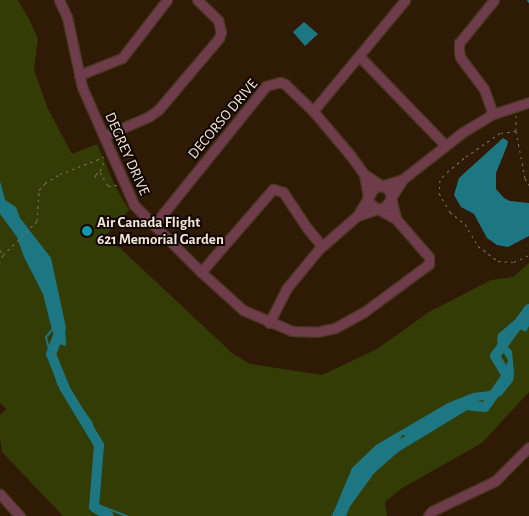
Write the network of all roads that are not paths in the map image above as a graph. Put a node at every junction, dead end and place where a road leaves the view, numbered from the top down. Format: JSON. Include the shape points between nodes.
{"nodes":[{"id":1,"x":59,"y":0,"type":"edge"},
{"id":2,"x":168,"y":0,"type":"edge"},
{"id":3,"x":197,"y":0,"type":"edge"},
{"id":4,"x":405,"y":0,"type":"edge"},
{"id":5,"x":494,"y":0,"type":"edge"},
{"id":6,"x":359,"y":56,"type":"junction"},
{"id":7,"x":79,"y":75,"type":"junction"},
{"id":8,"x":529,"y":102,"type":"edge"},
{"id":9,"x":313,"y":111,"type":"junction"},
{"id":10,"x":493,"y":114,"type":"junction"},
{"id":11,"x":104,"y":136,"type":"junction"},
{"id":12,"x":445,"y":146,"type":"junction"},
{"id":13,"x":364,"y":174,"type":"junction"},
{"id":14,"x":404,"y":179,"type":"junction"},
{"id":15,"x":382,"y":186,"type":"junction"},
{"id":16,"x":369,"y":196,"type":"junction"},
{"id":17,"x":390,"y":200,"type":"junction"},
{"id":18,"x":377,"y":208,"type":"junction"},
{"id":19,"x":357,"y":216,"type":"junction"},
{"id":20,"x":396,"y":219,"type":"junction"},
{"id":21,"x":154,"y":224,"type":"junction"},
{"id":22,"x":322,"y":246,"type":"junction"},
{"id":23,"x":201,"y":272,"type":"junction"},
{"id":24,"x":269,"y":323,"type":"junction"},
{"id":25,"x":529,"y":447,"type":"edge"},
{"id":26,"x":0,"y":494,"type":"edge"},
{"id":27,"x":20,"y":516,"type":"edge"},
{"id":28,"x":428,"y":516,"type":"edge"}],
"edges":[{"from":1,"to":7,"type":"street","name":"DEGREY DRIVE","via":[[68,17]]},
{"from":2,"to":7,"type":"street","via":[[122,58]]},
{"from":3,"to":11,"type":"street","via":[[218,20],[219,38],[158,110]]},
{"from":4,"to":6,"type":"street"},
{"from":5,"to":10,"type":"street","via":[[459,43],[460,57],[484,89]]},
{"from":6,"to":9,"type":"street"},
{"from":6,"to":12,"type":"street"},
{"from":7,"to":11,"type":"street","name":"DEGREY DRIVE"},
{"from":8,"to":10,"type":"street"},
{"from":9,"to":13,"type":"street","name":"DECORSO DRIVE"},
{"from":9,"to":21,"type":"street","name":"DECORSO DRIVE","via":[[285,84],[275,82],[266,86]]},
{"from":10,"to":12,"type":"street"},
{"from":11,"to":21,"type":"street","name":"DEGREY DRIVE","via":[[134,205]]},
{"from":12,"to":14,"type":"street"},
{"from":13,"to":15,"type":"street"},
{"from":13,"to":16,"type":"street","name":"DECORSO DRIVE"},
{"from":14,"to":15,"type":"street"},
{"from":14,"to":17,"type":"street"},
{"from":15,"to":16,"type":"street","via":[[374,188]]},
{"from":15,"to":17,"type":"street","via":[[390,193]]},
{"from":16,"to":18,"type":"street","via":[[369,202]]},
{"from":16,"to":19,"type":"street"},
{"from":17,"to":18,"type":"street","via":[[384,208]]},
{"from":17,"to":20,"type":"street","name":"DEGREY DRIVE"},
{"from":18,"to":19,"type":"street"},
{"from":18,"to":20,"type":"street","name":"DEGREY DRIVE"},
{"from":19,"to":22,"type":"street"},
{"from":20,"to":24,"type":"street","name":"DEGREY DRIVE","via":[[429,257],[429,264],[364,312],[335,328],[316,332],[292,331]]},
{"from":21,"to":23,"type":"street","name":"DEGREY DRIVE"},
{"from":22,"to":23,"type":"street","via":[[283,192],[273,189]]},
{"from":22,"to":24,"type":"street","via":[[286,289]]},
{"from":23,"to":24,"type":"street","name":"DEGREY DRIVE","via":[[243,310]]},
{"from":25,"to":28,"type":"street","via":[[495,481],[432,511]]},
{"from":26,"to":27,"type":"street"}]}
